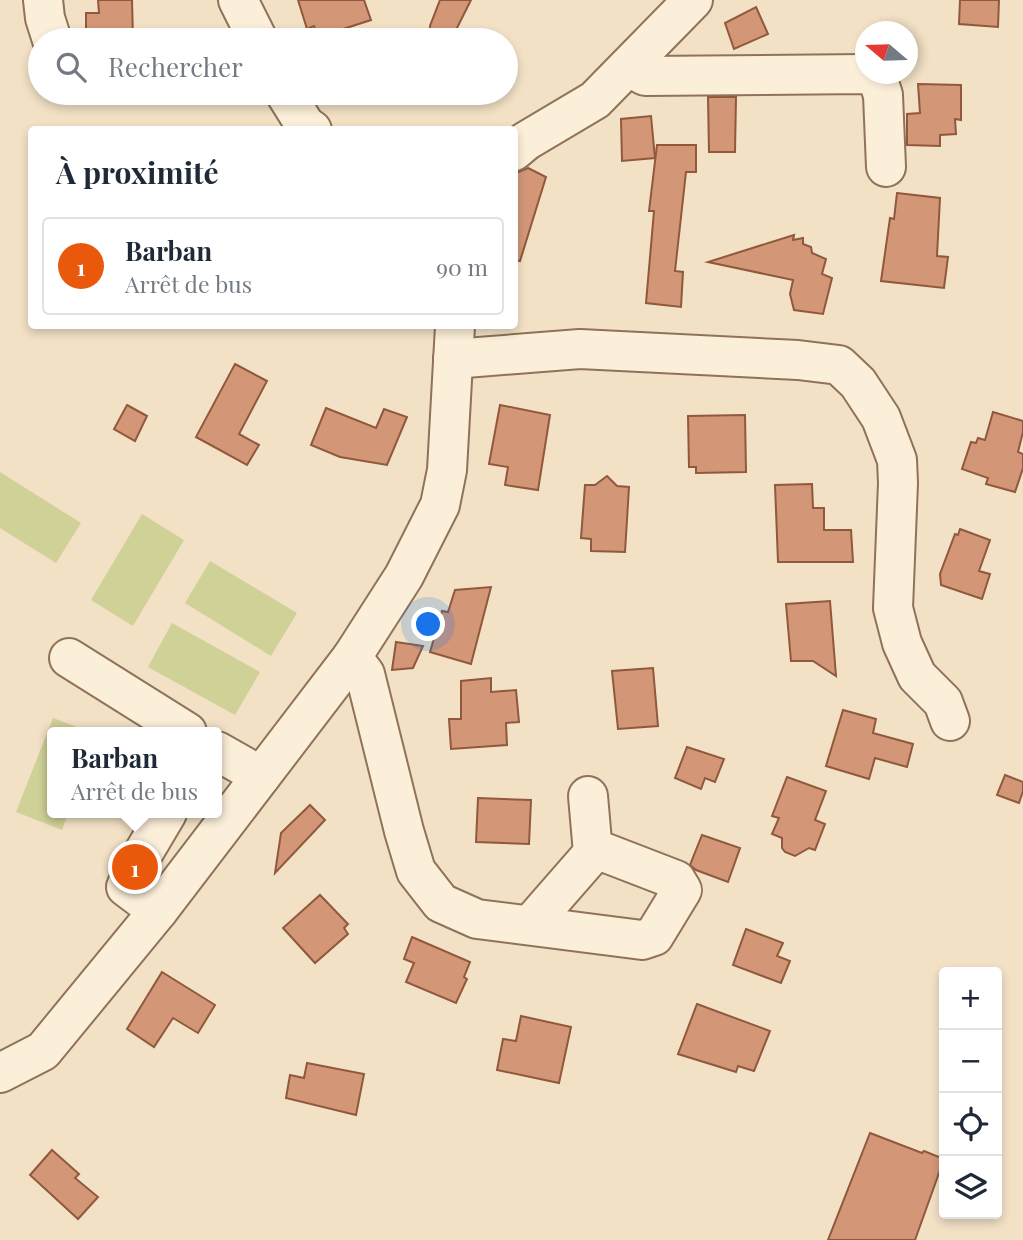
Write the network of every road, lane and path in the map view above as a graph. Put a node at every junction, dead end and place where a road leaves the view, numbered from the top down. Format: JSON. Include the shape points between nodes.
{"nodes":[{"id":1,"x":43,"y":0,"type":"edge"},
{"id":2,"x":239,"y":0,"type":"edge"},
{"id":3,"x":693,"y":0,"type":"edge"},
{"id":4,"x":48,"y":28,"type":"edge"},
{"id":5,"x":252,"y":28,"type":"edge"},
{"id":6,"x":629,"y":67,"type":"junction"},
{"id":7,"x":292,"y":105,"type":"edge"},
{"id":8,"x":306,"y":126,"type":"edge"},
{"id":9,"x":518,"y":148,"type":"edge"},
{"id":10,"x":886,"y":167,"type":"dead end"},
{"id":11,"x":454,"y":342,"type":"edge"},
{"id":12,"x":352,"y":657,"type":"junction"},
{"id":13,"x":69,"y":658,"type":"dead end"},
{"id":14,"x":950,"y":721,"type":"dead end"},
{"id":15,"x":179,"y":727,"type":"edge"},
{"id":16,"x":222,"y":754,"type":"edge"},
{"id":17,"x":261,"y":776,"type":"junction"},
{"id":18,"x":588,"y":796,"type":"dead end"},
{"id":19,"x":164,"y":818,"type":"edge"},
{"id":20,"x":593,"y":853,"type":"junction"},
{"id":21,"x":158,"y":911,"type":"junction"},
{"id":22,"x":531,"y":924,"type":"junction"},
{"id":23,"x":0,"y":1073,"type":"edge"}],
"edges":[{"from":1,"to":4,"type":"street"},
{"from":2,"to":5,"type":"street"},
{"from":3,"to":6,"type":"street"},
{"from":6,"to":9,"type":"street","via":[[596,100]]},
{"from":6,"to":10,"type":"street","via":[[645,76],[866,74],[878,80],[883,95]]},
{"from":7,"to":8,"type":"street"},
{"from":11,"to":12,"type":"street","via":[[447,470],[440,505],[404,576]]},
{"from":11,"to":14,"type":"street","via":[[839,365],[858,383],[881,418],[897,460],[892,608],[917,676],[943,702]]},
{"from":12,"to":17,"type":"street"},
{"from":12,"to":22,"type":"street","via":[[365,674],[416,871],[441,903],[477,919]]},
{"from":13,"to":15,"type":"street"},
{"from":16,"to":17,"type":"street"},
{"from":17,"to":21,"type":"street"},
{"from":18,"to":20,"type":"street"},
{"from":19,"to":21,"type":"street","via":[[126,887]]},
{"from":20,"to":22,"type":"street"},
{"from":20,"to":22,"type":"street","via":[[606,853],[676,880],[682,890],[654,936],[642,940]]},
{"from":21,"to":23,"type":"street","via":[[43,1051]]}]}
